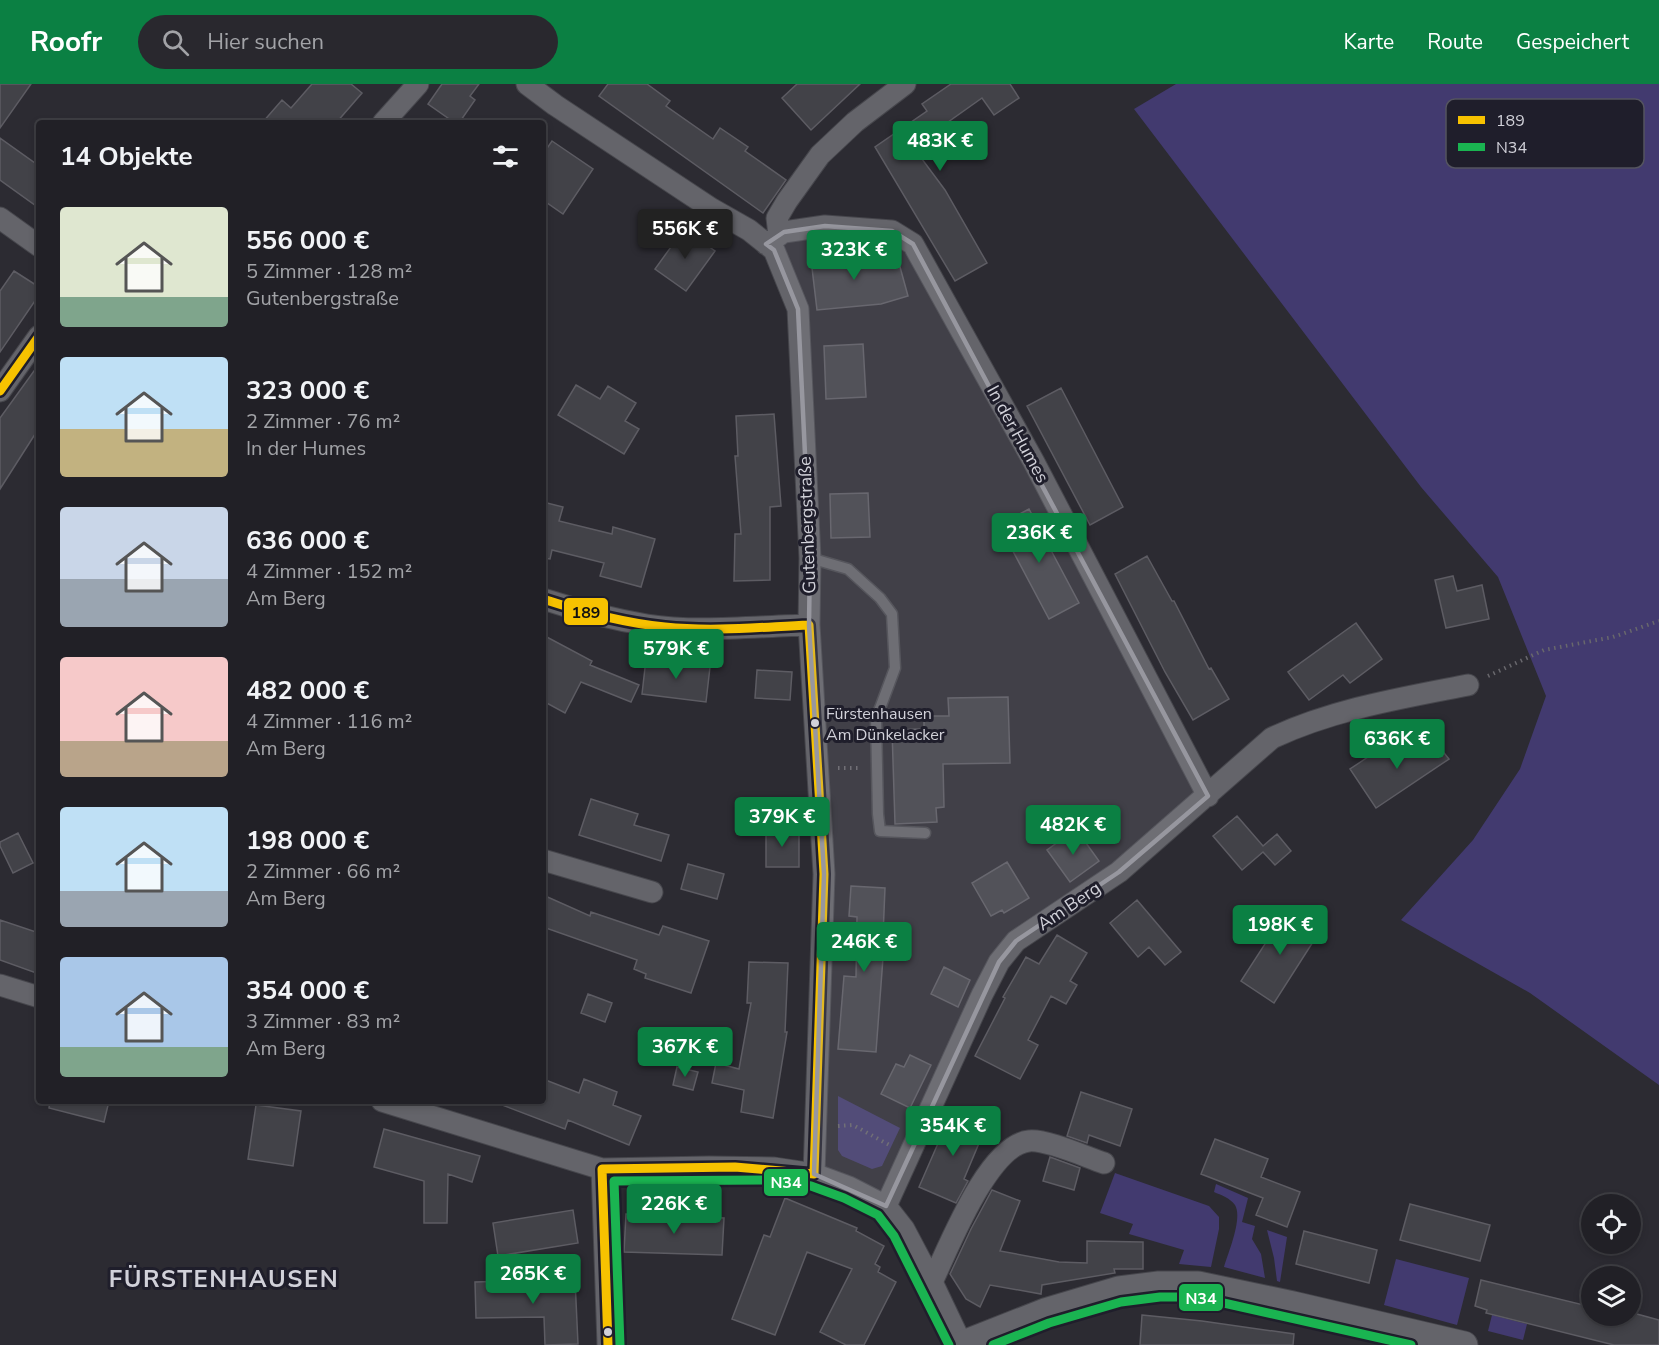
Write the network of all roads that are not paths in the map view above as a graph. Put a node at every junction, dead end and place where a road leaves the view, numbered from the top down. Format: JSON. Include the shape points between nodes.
{"nodes":[{"id":1,"x":418,"y":84,"type":"edge"},
{"id":2,"x":526,"y":84,"type":"edge"},
{"id":3,"x":906,"y":84,"type":"edge"},
{"id":4,"x":386,"y":120,"type":"edge"},
{"id":5,"x":0,"y":218,"type":"edge"},
{"id":6,"x":772,"y":240,"type":"junction"},
{"id":7,"x":36,"y":244,"type":"edge"},
{"id":8,"x":36,"y":340,"type":"edge"},
{"id":9,"x":0,"y":391,"type":"edge"},
{"id":10,"x":810,"y":558,"type":"junction"},
{"id":11,"x":546,"y":600,"type":"edge"},
{"id":12,"x":809,"y":625,"type":"junction"},
{"id":13,"x":1468,"y":685,"type":"road end"},
{"id":14,"x":1208,"y":796,"type":"junction"},
{"id":15,"x":925,"y":833,"type":"dead end"},
{"id":16,"x":546,"y":861,"type":"edge"},
{"id":17,"x":652,"y":892,"type":"dead end"},
{"id":18,"x":0,"y":985,"type":"edge"},
{"id":19,"x":36,"y":996,"type":"edge"},
{"id":20,"x":417,"y":1106,"type":"edge"},
{"id":21,"x":1104,"y":1163,"type":"dead end"},
{"id":22,"x":602,"y":1169,"type":"junction"},
{"id":23,"x":814,"y":1174,"type":"junction"},
{"id":24,"x":886,"y":1206,"type":"junction"},
{"id":25,"x":932,"y":1282,"type":"junction"},
{"id":26,"x":608,"y":1345,"type":"edge"},
{"id":27,"x":962,"y":1345,"type":"edge"},
{"id":28,"x":1464,"y":1345,"type":"edge"}],
"edges":[{"from":1,"to":4,"type":"street"},
{"from":2,"to":6,"type":"street","name":"Gutenbergstraße","via":[[712,209]]},
{"from":3,"to":6,"type":"street","via":[[855,122],[820,155],[777,218]]},
{"from":5,"to":7,"type":"street"},
{"from":6,"to":10,"type":"street","name":"Gutenbergstraße","via":[[798,309]]},
{"from":6,"to":14,"type":"street","name":"In der Humes","via":[[784,232],[825,226],[892,231],[913,244],[1039,472]]},
{"from":8,"to":9,"type":"street"},
{"from":10,"to":12,"type":"street","name":"Gutenbergstraße"},
{"from":10,"to":15,"type":"lane","via":[[848,569],[892,614],[895,668],[876,719],[880,831]]},
{"from":11,"to":12,"type":"street","via":[[649,625]]},
{"from":12,"to":23,"type":"street","name":"Gutenbergstraße","via":[[824,874]]},
{"from":13,"to":14,"type":"street","name":"Am Berg","via":[[1302,724],[1272,738]]},
{"from":14,"to":24,"type":"street","name":"Am Berg","via":[[1119,872],[1016,941],[999,962]]},
{"from":16,"to":17,"type":"street"},
{"from":18,"to":19,"type":"street"},
{"from":20,"to":22,"type":"street"},
{"from":21,"to":25,"type":"street","via":[[1042,1142],[1028,1141],[1007,1150],[987,1172]]},
{"from":22,"to":23,"type":"street","via":[[774,1168]]},
{"from":22,"to":26,"type":"street"},
{"from":23,"to":24,"type":"street"},
{"from":24,"to":25,"type":"street","via":[[904,1229]]},
{"from":25,"to":27,"type":"street"},
{"from":27,"to":28,"type":"street","via":[[1045,1312],[1119,1290],[1159,1285],[1198,1285]]}]}
